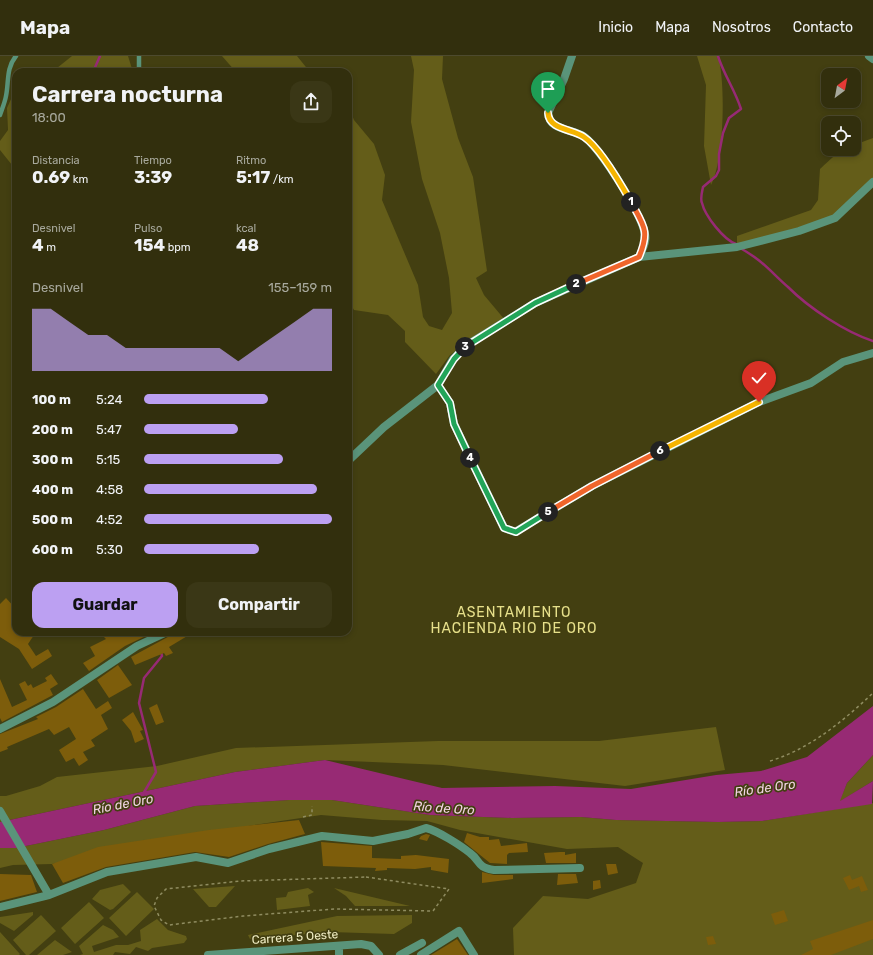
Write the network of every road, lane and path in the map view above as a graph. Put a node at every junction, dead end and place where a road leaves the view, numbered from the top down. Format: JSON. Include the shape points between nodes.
{"nodes":[{"id":1,"x":16,"y":56,"type":"edge"},
{"id":2,"x":139,"y":56,"type":"edge"},
{"id":3,"x":572,"y":56,"type":"edge"},
{"id":4,"x":869,"y":56,"type":"edge"},
{"id":5,"x":873,"y":58,"type":"edge"},
{"id":6,"x":139,"y":68,"type":"edge"},
{"id":7,"x":0,"y":115,"type":"edge"},
{"id":8,"x":873,"y":182,"type":"edge"},
{"id":9,"x":639,"y":257,"type":"junction"},
{"id":10,"x":873,"y":353,"type":"edge"},
{"id":11,"x":438,"y":385,"type":"junction"},
{"id":12,"x":352,"y":457,"type":"edge"},
{"id":13,"x":158,"y":636,"type":"edge"},
{"id":14,"x":873,"y":693,"type":"edge"},
{"id":15,"x":0,"y":730,"type":"edge"},
{"id":16,"x":770,"y":761,"type":"dead end"},
{"id":17,"x":312,"y":806,"type":"dead end"},
{"id":18,"x":0,"y":811,"type":"edge"},
{"id":19,"x":303,"y":817,"type":"dead end"},
{"id":20,"x":580,"y":868,"type":"dead end"},
{"id":21,"x":166,"y":889,"type":"joint"},
{"id":22,"x":49,"y":896,"type":"junction"},
{"id":23,"x":0,"y":907,"type":"edge"},
{"id":24,"x":422,"y":942,"type":"dead end"},
{"id":25,"x":339,"y":946,"type":"junction"},
{"id":26,"x":301,"y":952,"type":"edge"},
{"id":27,"x":262,"y":953,"type":"edge"},
{"id":28,"x":208,"y":955,"type":"edge"},
{"id":29,"x":220,"y":955,"type":"edge"},
{"id":30,"x":339,"y":955,"type":"edge"},
{"id":31,"x":379,"y":955,"type":"edge"},
{"id":32,"x":400,"y":955,"type":"edge"},
{"id":33,"x":421,"y":955,"type":"edge"},
{"id":34,"x":474,"y":955,"type":"edge"}],
"edges":[{"from":1,"to":7,"type":"lane","via":[[8,74],[6,97]]},
{"from":2,"to":6,"type":"lane"},
{"from":3,"to":9,"type":"street","via":[[548,117],[556,126],[586,137],[624,190],[646,234],[646,241]]},
{"from":4,"to":5,"type":"street"},
{"from":8,"to":9,"type":"street","via":[[835,218],[800,231],[738,247]]},
{"from":9,"to":11,"type":"street","via":[[535,303],[484,333],[467,345],[454,359]]},
{"from":10,"to":11,"type":"street","via":[[843,362],[811,383],[759,402],[592,486],[516,532],[504,528],[454,424],[450,403]]},
{"from":11,"to":12,"type":"street","via":[[384,427]]},
{"from":13,"to":15,"type":"street","via":[[137,646],[53,702]]},
{"from":14,"to":16,"type":"path","via":[[847,717],[812,741],[789,755]]},
{"from":17,"to":19,"type":"path","via":[[312,815]]},
{"from":18,"to":22,"type":"street"},
{"from":20,"to":22,"type":"street","via":[[485,868],[470,853],[426,828],[373,841],[322,836],[269,849],[228,863],[196,857],[107,872]]},
{"from":21,"to":21,"type":"path","via":[[157,898],[154,906],[161,920],[169,926],[242,916],[334,908],[433,911],[450,889],[366,877],[240,881]]},
{"from":22,"to":23,"type":"street"},
{"from":24,"to":32,"type":"street"},
{"from":25,"to":26,"type":"street","name":"Carrera 5 Oeste"},
{"from":25,"to":30,"type":"street"},
{"from":25,"to":31,"type":"street","name":"Carrera 5 Oeste","via":[[366,945],[375,949]]},
{"from":26,"to":27,"type":"street","name":"Carrera 5 Oeste"},
{"from":27,"to":29,"type":"street","name":"Carrera 5 Oeste"},
{"from":28,"to":29,"type":"street","name":"Carrera 5 Oeste"},
{"from":33,"to":34,"type":"street","via":[[460,931]]}]}
